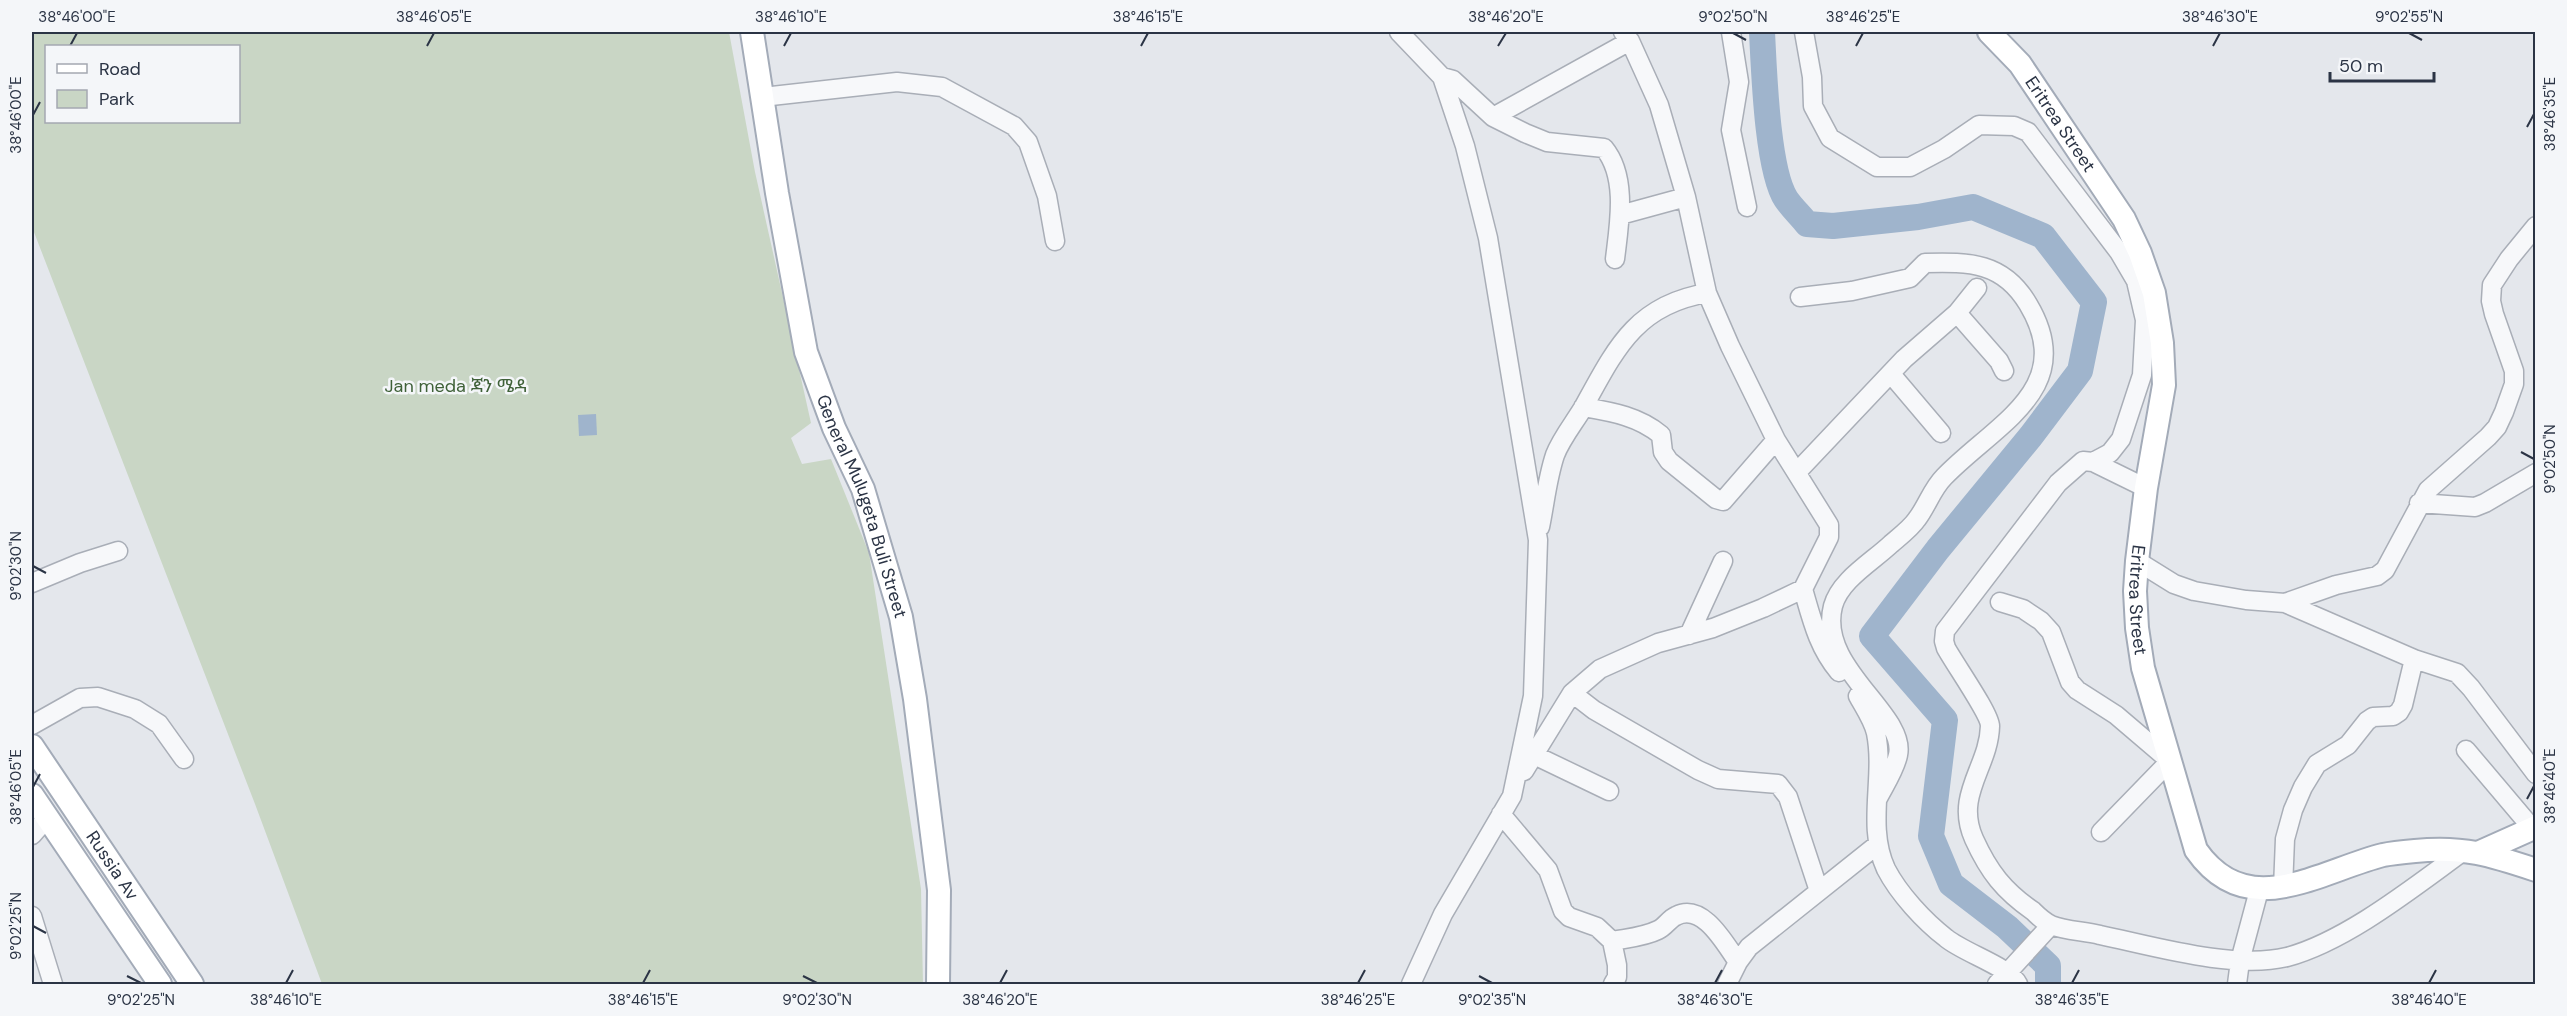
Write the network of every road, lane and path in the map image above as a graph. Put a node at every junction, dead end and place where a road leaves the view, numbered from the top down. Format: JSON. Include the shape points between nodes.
{"nodes":[{"id":1,"x":752,"y":32,"type":"edge"},
{"id":2,"x":1399,"y":32,"type":"edge"},
{"id":3,"x":1731,"y":32,"type":"edge"},
{"id":4,"x":1804,"y":32,"type":"edge"},
{"id":5,"x":1989,"y":32,"type":"edge"},
{"id":6,"x":1627,"y":36,"type":"edge"},
{"id":7,"x":1442,"y":77,"type":"junction"},
{"id":8,"x":762,"y":97,"type":"junction"},
{"id":9,"x":1493,"y":117,"type":"junction"},
{"id":10,"x":1686,"y":197,"type":"junction"},
{"id":11,"x":1747,"y":207,"type":"dead end"},
{"id":12,"x":1620,"y":215,"type":"junction"},
{"id":13,"x":2535,"y":226,"type":"edge"},
{"id":14,"x":1055,"y":241,"type":"dead end"},
{"id":15,"x":1615,"y":259,"type":"dead end"},
{"id":16,"x":1977,"y":288,"type":"dead end"},
{"id":17,"x":1707,"y":293,"type":"junction"},
{"id":18,"x":1800,"y":297,"type":"dead end"},
{"id":19,"x":1957,"y":313,"type":"junction"},
{"id":20,"x":2004,"y":371,"type":"dead end"},
{"id":21,"x":1891,"y":374,"type":"junction"},
{"id":22,"x":1583,"y":407,"type":"junction"},
{"id":23,"x":1941,"y":433,"type":"dead end"},
{"id":24,"x":1776,"y":440,"type":"junction"},
{"id":25,"x":2101,"y":458,"type":"junction"},
{"id":26,"x":1797,"y":472,"type":"junction"},
{"id":27,"x":2535,"y":473,"type":"edge"},
{"id":28,"x":2146,"y":488,"type":"junction"},
{"id":29,"x":2419,"y":503,"type":"junction"},
{"id":30,"x":1538,"y":540,"type":"junction"},
{"id":31,"x":118,"y":551,"type":"dead end"},
{"id":32,"x":1724,"y":561,"type":"dead end"},
{"id":33,"x":2138,"y":561,"type":"junction"},
{"id":34,"x":32,"y":583,"type":"edge"},
{"id":35,"x":1803,"y":589,"type":"junction"},
{"id":36,"x":2000,"y":602,"type":"dead end"},
{"id":37,"x":2285,"y":603,"type":"junction"},
{"id":38,"x":1689,"y":635,"type":"junction"},
{"id":39,"x":2414,"y":659,"type":"junction"},
{"id":40,"x":1572,"y":693,"type":"junction"},
{"id":41,"x":32,"y":725,"type":"edge"},
{"id":42,"x":32,"y":746,"type":"edge"},
{"id":43,"x":2466,"y":750,"type":"dead end"},
{"id":44,"x":1532,"y":754,"type":"junction"},
{"id":45,"x":184,"y":759,"type":"dead end"},
{"id":46,"x":2170,"y":761,"type":"junction"},
{"id":47,"x":2535,"y":774,"type":"edge"},
{"id":48,"x":1609,"y":791,"type":"dead end"},
{"id":49,"x":32,"y":795,"type":"edge"},
{"id":50,"x":1512,"y":796,"type":"junction"},
{"id":51,"x":1877,"y":800,"type":"junction"},
{"id":52,"x":1501,"y":814,"type":"junction"},
{"id":53,"x":47,"y":818,"type":"junction"},
{"id":54,"x":2534,"y":827,"type":"edge"},
{"id":55,"x":2102,"y":832,"type":"dead end"},
{"id":56,"x":32,"y":835,"type":"edge"},
{"id":57,"x":1877,"y":845,"type":"junction"},
{"id":58,"x":2473,"y":851,"type":"junction"},
{"id":59,"x":2535,"y":870,"type":"edge"},
{"id":60,"x":2283,"y":888,"type":"junction"},
{"id":61,"x":2259,"y":890,"type":"junction"},
{"id":62,"x":1819,"y":891,"type":"junction"},
{"id":63,"x":32,"y":916,"type":"edge"},
{"id":64,"x":2048,"y":928,"type":"junction"},
{"id":65,"x":1612,"y":941,"type":"junction"},
{"id":66,"x":35,"y":942,"type":"edge"},
{"id":67,"x":2240,"y":961,"type":"junction"},
{"id":68,"x":1738,"y":962,"type":"junction"},
{"id":69,"x":2007,"y":980,"type":"edge"},
{"id":70,"x":53,"y":984,"type":"edge"},
{"id":71,"x":160,"y":984,"type":"edge"},
{"id":72,"x":192,"y":984,"type":"edge"},
{"id":73,"x":938,"y":984,"type":"edge"},
{"id":74,"x":1411,"y":984,"type":"edge"},
{"id":75,"x":1613,"y":984,"type":"edge"},
{"id":76,"x":1727,"y":984,"type":"edge"},
{"id":77,"x":2237,"y":984,"type":"edge"}],
"edges":[{"from":1,"to":8,"type":"main road","name":"General Mulugeta Buli Street"},
{"from":2,"to":7,"type":"street"},
{"from":3,"to":11,"type":"street","via":[[1739,82],[1731,130]]},
{"from":4,"to":25,"type":"street","via":[[1813,106],[1830,138],[1877,167],[1910,167],[1979,125],[2014,126],[2028,132],[2119,252],[2136,282],[2145,320],[2142,375],[2121,439]]},
{"from":5,"to":28,"type":"main road","name":"Eritrea Street","via":[[2020,64],[2124,219],[2154,293],[2164,385]]},
{"from":6,"to":9,"type":"street"},
{"from":6,"to":10,"type":"street","via":[[1659,105]]},
{"from":7,"to":9,"type":"street","via":[[1453,80]]},
{"from":7,"to":30,"type":"street","via":[[1465,146],[1488,238]]},
{"from":8,"to":14,"type":"street","via":[[897,82],[942,87],[1014,126],[1028,142],[1047,196]]},
{"from":8,"to":73,"type":"main road","name":"General Mulugeta Buli Street","via":[[806,352],[834,428],[863,489],[902,618],[939,890]]},
{"from":9,"to":12,"type":"street","via":[[1547,142],[1604,148],[1617,176]]},
{"from":10,"to":12,"type":"street"},
{"from":10,"to":17,"type":"street"},
{"from":12,"to":15,"type":"street"},
{"from":13,"to":29,"type":"street","via":[[2492,285],[2494,314],[2514,371],[2514,384],[2504,412],[2488,437],[2428,490]]},
{"from":16,"to":19,"type":"street"},
{"from":17,"to":22,"type":"street","via":[[1689,296],[1635,327],[1617,346]]},
{"from":17,"to":24,"type":"street"},
{"from":18,"to":51,"type":"street","via":[[1910,278],[1925,263],[1973,264],[2000,273],[2018,287],[2038,321],[2046,347],[2043,371],[2025,402],[1940,480],[1917,520],[1842,587],[1833,607],[1832,634],[1838,651],[1898,741],[1898,755]]},
{"from":19,"to":20,"type":"street"},
{"from":19,"to":21,"type":"street","via":[[1923,340]]},
{"from":21,"to":23,"type":"street"},
{"from":21,"to":26,"type":"street"},
{"from":22,"to":24,"type":"street","via":[[1613,412],[1649,425],[1661,435],[1663,452],[1669,460],[1723,501]]},
{"from":22,"to":30,"type":"street","via":[[1556,452]]},
{"from":24,"to":26,"type":"street"},
{"from":25,"to":28,"type":"street","via":[[2115,473]]},
{"from":25,"to":64,"type":"street","via":[[2083,461],[2058,483],[1945,631],[1944,641],[1954,664],[1990,725],[1970,789],[1967,808],[1972,836],[2000,884]]},
{"from":26,"to":35,"type":"street","via":[[1828,525],[1829,537]]},
{"from":27,"to":29,"type":"street","via":[[2475,507]]},
{"from":28,"to":33,"type":"main road","name":"Eritrea Street"},
{"from":29,"to":37,"type":"street","via":[[2385,570],[2377,576]]},
{"from":30,"to":50,"type":"street","via":[[1533,696]]},
{"from":31,"to":34,"type":"street"},
{"from":32,"to":38,"type":"street"},
{"from":33,"to":37,"type":"street","via":[[2174,584],[2194,591]]},
{"from":33,"to":46,"type":"main road","name":"Eritrea Street","via":[[2135,591],[2143,668]]},
{"from":35,"to":38,"type":"street"},
{"from":35,"to":51,"type":"street","via":[[1816,636],[1876,731],[1880,760]]},
{"from":36,"to":46,"type":"street","via":[[2023,609],[2041,621],[2051,632],[2070,682],[2077,690],[2116,715]]},
{"from":37,"to":39,"type":"street"},
{"from":38,"to":40,"type":"street","via":[[1658,643],[1600,669]]},
{"from":39,"to":47,"type":"street","via":[[2457,673]]},
{"from":39,"to":60,"type":"street","via":[[2399,712],[2367,721],[2348,745],[2317,764],[2303,787],[2285,839]]},
{"from":40,"to":44,"type":"street"},
{"from":40,"to":62,"type":"street","via":[[1603,716],[1718,779],[1778,784],[1788,797]]},
{"from":41,"to":45,"type":"street","via":[[80,698],[98,697],[135,709],[159,724]]},
{"from":42,"to":72,"type":"main road","name":"Russia Av"},
{"from":43,"to":54,"type":"street"},
{"from":44,"to":48,"type":"street"},
{"from":44,"to":50,"type":"street"},
{"from":46,"to":55,"type":"street"},
{"from":46,"to":61,"type":"main road","name":"Eritrea Street","via":[[2196,850],[2226,880]]},
{"from":49,"to":53,"type":"main road","name":"Russia Av"},
{"from":50,"to":52,"type":"street"},
{"from":51,"to":57,"type":"street"},
{"from":52,"to":65,"type":"street","via":[[1548,870],[1563,911],[1597,927]]},
{"from":52,"to":74,"type":"street","via":[[1443,914]]},
{"from":53,"to":56,"type":"street"},
{"from":53,"to":71,"type":"main road","name":"Russia Av"},
{"from":54,"to":58,"type":"main road"},
{"from":57,"to":62,"type":"street"},
{"from":57,"to":69,"type":"street","via":[[1899,887],[1946,938]]},
{"from":58,"to":59,"type":"main road","name":"Eritrea Street"},
{"from":58,"to":60,"type":"main road","name":"Eritrea Street","via":[[2417,850],[2384,855]]},
{"from":58,"to":67,"type":"street","via":[[2390,905],[2311,948],[2286,957]]},
{"from":60,"to":61,"type":"main road","name":"Eritrea Street"},
{"from":61,"to":67,"type":"street"},
{"from":62,"to":68,"type":"street","via":[[1749,947]]},
{"from":63,"to":66,"type":"street"},
{"from":64,"to":67,"type":"street"},
{"from":64,"to":69,"type":"street"},
{"from":65,"to":68,"type":"street","via":[[1649,934],[1676,916],[1689,913],[1709,924]]},
{"from":65,"to":75,"type":"street","via":[[1617,965]]},
{"from":66,"to":70,"type":"street"},
{"from":67,"to":77,"type":"street"},
{"from":68,"to":76,"type":"street"}]}
